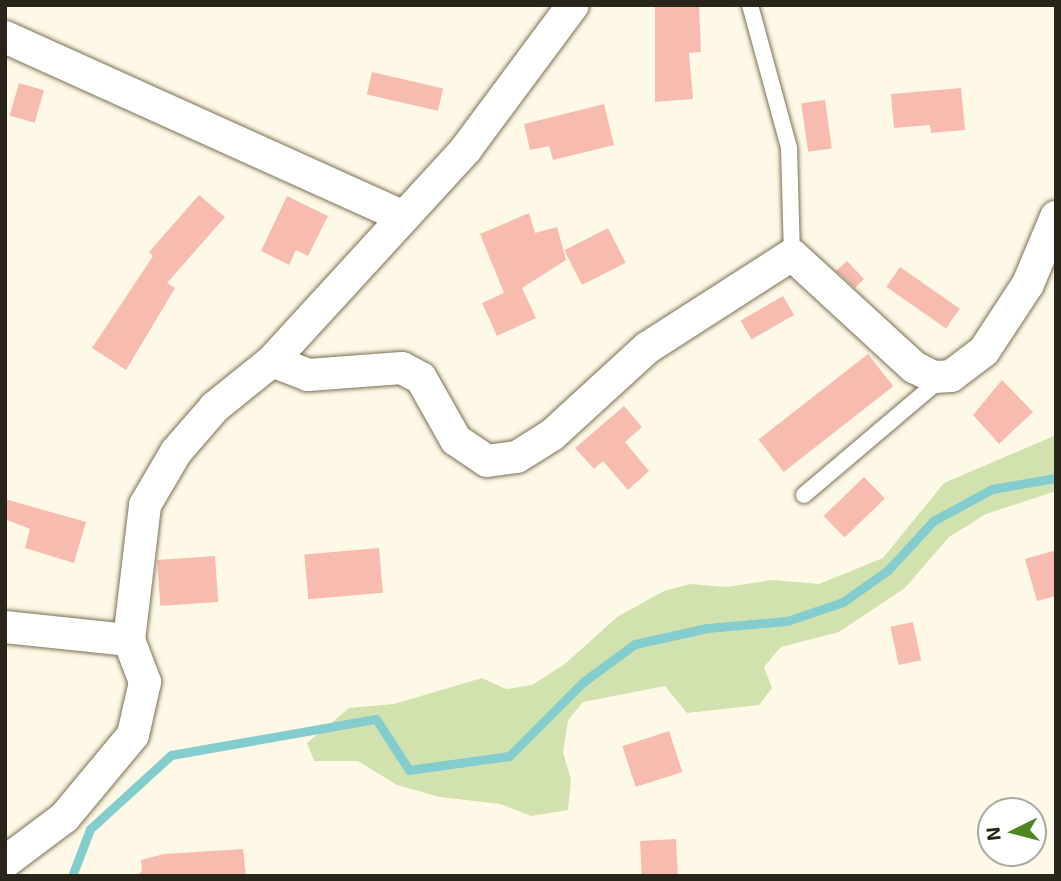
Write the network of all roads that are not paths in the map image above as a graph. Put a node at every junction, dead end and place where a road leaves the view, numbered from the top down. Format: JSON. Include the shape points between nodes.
{"nodes":[{"id":1,"x":573,"y":5,"type":"edge"},
{"id":2,"x":750,"y":5,"type":"edge"},
{"id":3,"x":5,"y":37,"type":"edge"},
{"id":4,"x":403,"y":217,"type":"junction"},
{"id":5,"x":1056,"y":217,"type":"edge"},
{"id":6,"x":792,"y":255,"type":"junction"},
{"id":7,"x":272,"y":361,"type":"junction"},
{"id":8,"x":944,"y":377,"type":"junction"},
{"id":9,"x":804,"y":495,"type":"dead end"},
{"id":10,"x":5,"y":627,"type":"edge"},
{"id":11,"x":130,"y":640,"type":"junction"},
{"id":12,"x":5,"y":862,"type":"edge"}],
"edges":[{"from":1,"to":4,"type":"street","via":[[466,149]]},
{"from":2,"to":6,"type":"lane","via":[[789,148]]},
{"from":3,"to":4,"type":"street"},
{"from":4,"to":7,"type":"street"},
{"from":5,"to":8,"type":"street","via":[[1028,284],[984,351]]},
{"from":6,"to":7,"type":"street","via":[[646,348],[552,435],[517,457],[486,461],[456,440],[421,378],[402,368],[308,375]]},
{"from":6,"to":8,"type":"street","via":[[914,367]]},
{"from":7,"to":11,"type":"street","via":[[215,407],[176,452],[145,505]]},
{"from":8,"to":9,"type":"lane"},
{"from":10,"to":11,"type":"street"},
{"from":11,"to":12,"type":"street","via":[[145,682],[133,734],[65,817]]}]}
